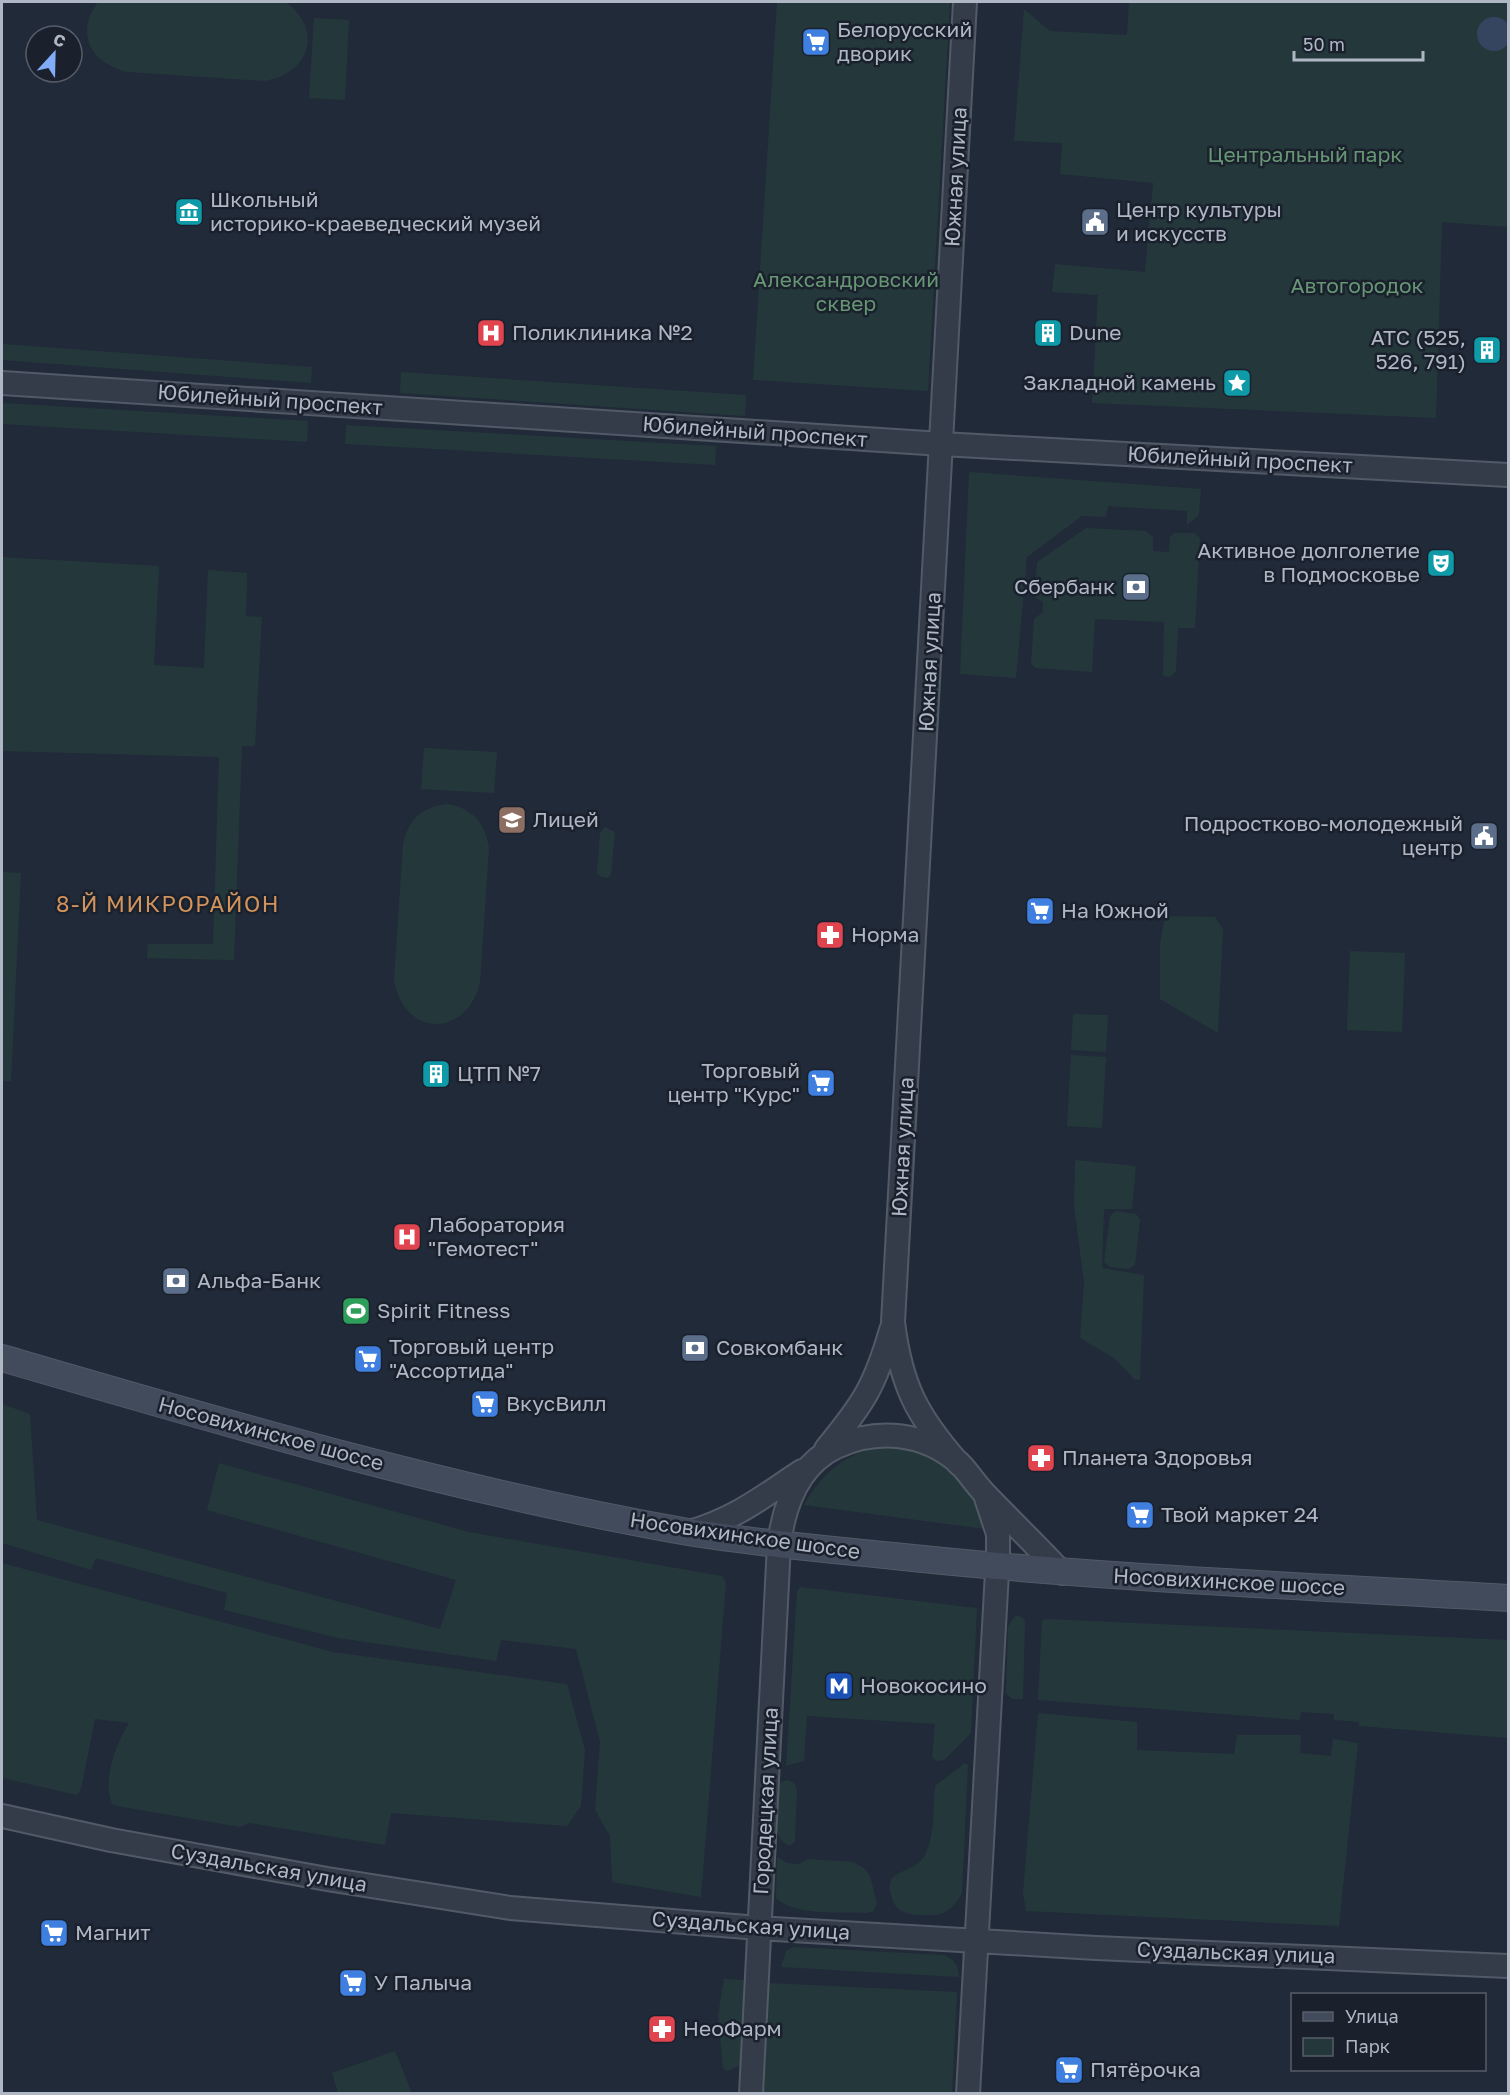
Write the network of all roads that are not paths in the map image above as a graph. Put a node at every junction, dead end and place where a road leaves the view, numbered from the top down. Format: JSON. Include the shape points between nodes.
{"nodes":[{"id":1,"x":965,"y":2,"type":"edge"},
{"id":2,"x":2,"y":383,"type":"edge"},
{"id":3,"x":942,"y":444,"type":"junction"},
{"id":4,"x":1509,"y":475,"type":"edge"},
{"id":5,"x":893,"y":1322,"type":"junction"},
{"id":6,"x":2,"y":1358,"type":"edge"},
{"id":7,"x":815,"y":1461,"type":"junction"},
{"id":8,"x":959,"y":1464,"type":"junction"},
{"id":9,"x":984,"y":1493,"type":"junction"},
{"id":10,"x":690,"y":1532,"type":"junction"},
{"id":11,"x":779,"y":1545,"type":"junction"},
{"id":12,"x":997,"y":1567,"type":"junction"},
{"id":13,"x":1062,"y":1573,"type":"junction"},
{"id":14,"x":1509,"y":1598,"type":"edge"},
{"id":15,"x":2,"y":1816,"type":"edge"},
{"id":16,"x":759,"y":1928,"type":"junction"},
{"id":17,"x":976,"y":1941,"type":"junction"},
{"id":18,"x":1509,"y":1966,"type":"edge"},
{"id":19,"x":751,"y":2094,"type":"edge"},
{"id":20,"x":968,"y":2094,"type":"edge"}],
"edges":[{"from":1,"to":3,"type":"street","name":"Южная улица"},
{"from":2,"to":3,"type":"street","name":"Юбилейный проспект"},
{"from":3,"to":4,"type":"street","name":"Юбилейный проспект"},
{"from":3,"to":5,"type":"street","name":"Южная улица"},
{"from":5,"to":7,"type":"street","name":"Южная улица","via":[[883,1361],[869,1393]]},
{"from":5,"to":8,"type":"street","name":"Южная улица","via":[[910,1396],[920,1416]]},
{"from":6,"to":10,"type":"main road","name":"Носовихинское шоссе","via":[[239,1427],[456,1484]]},
{"from":7,"to":8,"type":"street","via":[[848,1442],[887,1434],[929,1443]]},
{"from":7,"to":10,"type":"street","via":[[744,1511]]},
{"from":7,"to":11,"type":"street","name":"Городецкая улица","via":[[798,1482],[785,1508]]},
{"from":8,"to":9,"type":"street"},
{"from":9,"to":12,"type":"street","via":[[998,1534]]},
{"from":9,"to":13,"type":"street"},
{"from":10,"to":11,"type":"main road","name":"Носовихинское шоссе"},
{"from":11,"to":12,"type":"main road","name":"Носовихинское шоссе"},
{"from":11,"to":16,"type":"street","name":"Городецкая улица"},
{"from":12,"to":13,"type":"main road","name":"Носовихинское шоссе"},
{"from":12,"to":17,"type":"street"},
{"from":13,"to":14,"type":"main road","name":"Носовихинское шоссе"},
{"from":15,"to":16,"type":"street","name":"Суздальская улица","via":[[111,1840],[448,1899],[510,1908]]},
{"from":16,"to":17,"type":"street","name":"Суздальская улица"},
{"from":16,"to":19,"type":"street","name":"Городецкая улица"},
{"from":17,"to":18,"type":"street","name":"Суздальская улица"},
{"from":17,"to":20,"type":"street"}]}
